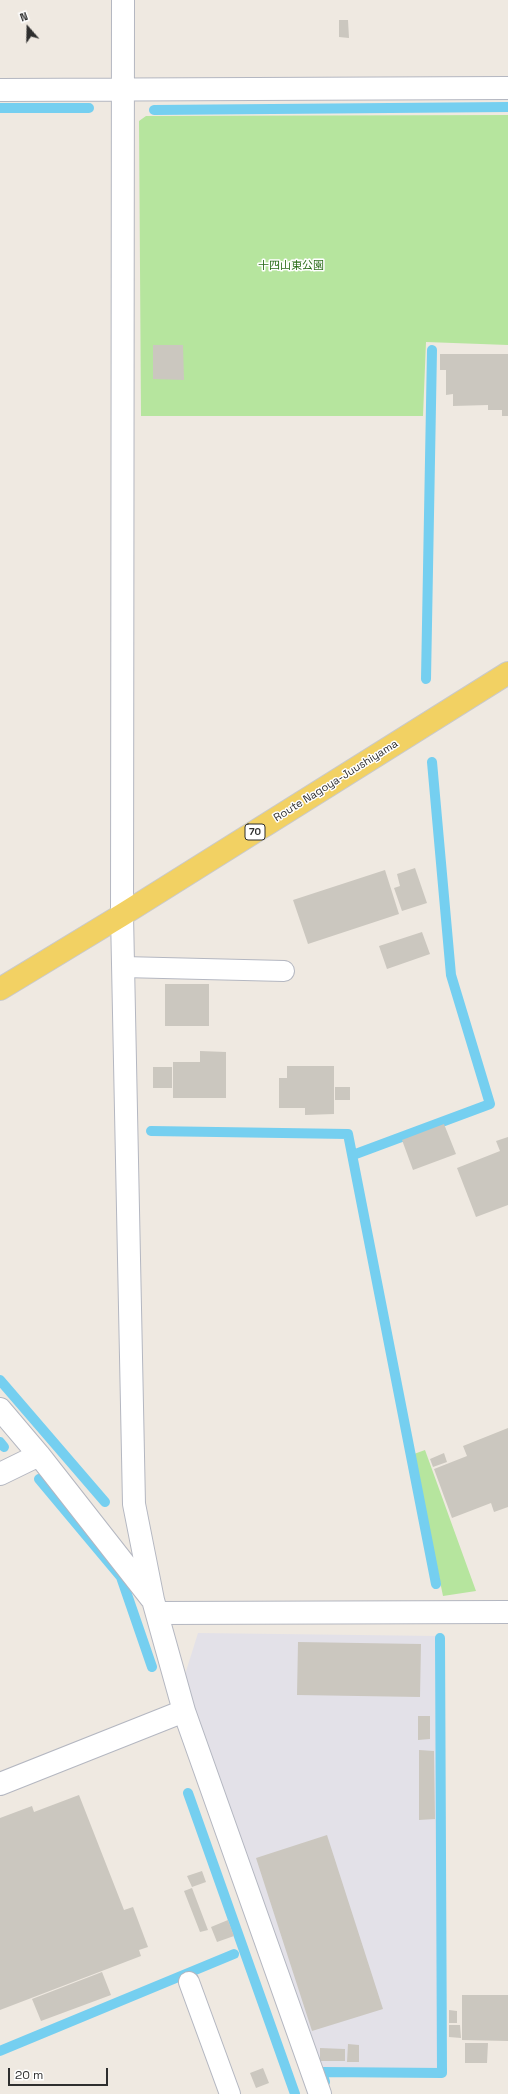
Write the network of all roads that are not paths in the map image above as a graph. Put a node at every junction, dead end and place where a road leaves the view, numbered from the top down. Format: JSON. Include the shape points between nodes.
{"nodes":[{"id":1,"x":123,"y":0,"type":"edge"},
{"id":2,"x":508,"y":88,"type":"edge"},
{"id":3,"x":0,"y":90,"type":"edge"},
{"id":4,"x":124,"y":90,"type":"junction"},
{"id":5,"x":508,"y":673,"type":"edge"},
{"id":6,"x":122,"y":915,"type":"junction"},
{"id":7,"x":123,"y":967,"type":"junction"},
{"id":8,"x":284,"y":971,"type":"dead end"},
{"id":9,"x":0,"y":989,"type":"edge"},
{"id":10,"x":0,"y":1409,"type":"edge"},
{"id":11,"x":39,"y":1455,"type":"junction"},
{"id":12,"x":0,"y":1474,"type":"edge"},
{"id":13,"x":155,"y":1607,"type":"junction"},
{"id":14,"x":508,"y":1612,"type":"edge"},
{"id":15,"x":184,"y":1711,"type":"junction"},
{"id":16,"x":0,"y":1784,"type":"edge"},
{"id":17,"x":189,"y":1982,"type":"dead end"},
{"id":18,"x":230,"y":2094,"type":"edge"},
{"id":19,"x":320,"y":2094,"type":"edge"}],
"edges":[{"from":1,"to":4,"type":"street"},
{"from":2,"to":4,"type":"street"},
{"from":3,"to":4,"type":"street"},
{"from":4,"to":6,"type":"street"},
{"from":5,"to":6,"type":"main road","name":"Route Nagoya-Juushiyama","number":"70"},
{"from":6,"to":7,"type":"street"},
{"from":6,"to":9,"type":"main road","name":"Route Nagoya-Juushiyama","number":"70"},
{"from":7,"to":8,"type":"lane"},
{"from":7,"to":13,"type":"street","via":[[134,1504]]},
{"from":10,"to":11,"type":"street"},
{"from":11,"to":12,"type":"street"},
{"from":11,"to":13,"type":"street"},
{"from":13,"to":14,"type":"street"},
{"from":13,"to":15,"type":"street"},
{"from":15,"to":16,"type":"street"},
{"from":15,"to":19,"type":"street"},
{"from":17,"to":18,"type":"lane"}]}
